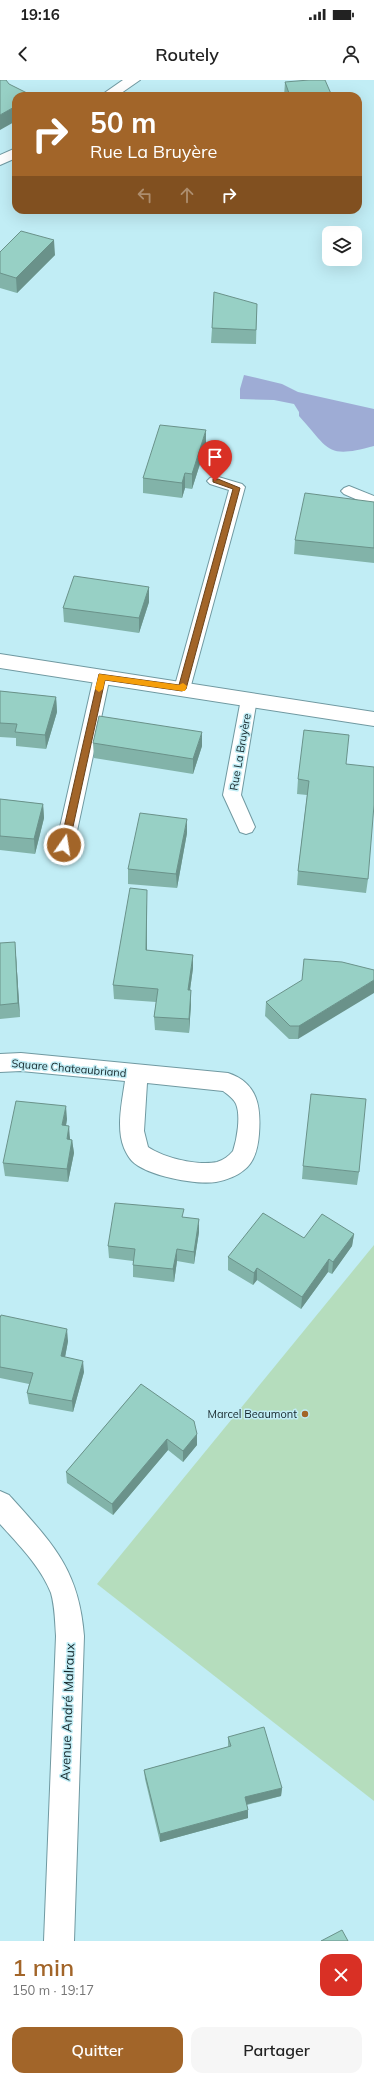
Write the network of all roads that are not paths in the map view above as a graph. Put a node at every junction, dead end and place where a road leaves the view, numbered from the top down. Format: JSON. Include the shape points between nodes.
{"nodes":[{"id":1,"x":133,"y":80,"type":"edge"},
{"id":2,"x":114,"y":92,"type":"edge"},
{"id":3,"x":12,"y":154,"type":"edge"},
{"id":4,"x":0,"y":161,"type":"edge"},
{"id":5,"x":215,"y":481,"type":"dead end"},
{"id":6,"x":349,"y":490,"type":"dead end"},
{"id":7,"x":374,"y":502,"type":"edge"},
{"id":8,"x":0,"y":661,"type":"edge"},
{"id":9,"x":102,"y":676,"type":"junction"},
{"id":10,"x":182,"y":689,"type":"junction"},
{"id":11,"x":249,"y":699,"type":"junction"},
{"id":12,"x":374,"y":719,"type":"edge"},
{"id":13,"x":246,"y":827,"type":"dead end"},
{"id":14,"x":64,"y":845,"type":"dead end"},
{"id":15,"x":0,"y":1063,"type":"edge"},
{"id":16,"x":137,"y":1075,"type":"junction"},
{"id":17,"x":0,"y":1504,"type":"edge"},
{"id":18,"x":59,"y":1941,"type":"edge"}],
"edges":[{"from":1,"to":2,"type":"street"},
{"from":3,"to":4,"type":"street"},
{"from":5,"to":10,"type":"lane","via":[[237,488]]},
{"from":6,"to":7,"type":"lane"},
{"from":8,"to":9,"type":"street","name":"Rue La Bruyère"},
{"from":9,"to":10,"type":"street","name":"Rue La Bruyère"},
{"from":9,"to":14,"type":"lane"},
{"from":10,"to":11,"type":"street","name":"Rue La Bruyère"},
{"from":11,"to":12,"type":"street","name":"Rue La Bruyère"},
{"from":11,"to":13,"type":"lane","name":"Rue La Bruyère","via":[[232,795]]},
{"from":15,"to":16,"type":"street","name":"Square Chateaubriand","via":[[21,1062]]},
{"from":16,"to":16,"type":"street","name":"Square Chateaubriand","via":[[132,1136],[136,1149],[145,1159],[158,1165],[213,1172],[234,1165],[243,1156],[250,1112],[248,1101],[240,1090],[228,1082]]},
{"from":17,"to":18,"type":"street","name":"Avenue André Malraux","via":[[54,1569],[68,1613],[70,1636]]}]}
